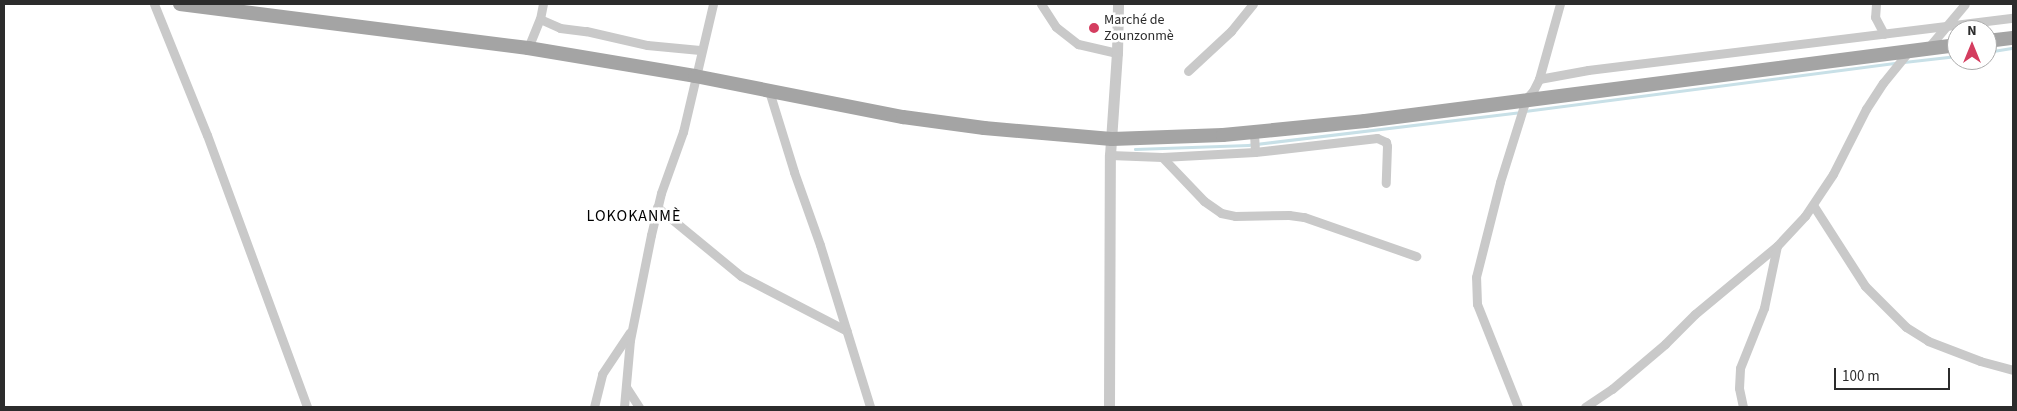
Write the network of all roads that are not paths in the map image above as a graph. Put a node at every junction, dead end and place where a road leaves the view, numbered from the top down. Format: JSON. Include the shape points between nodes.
{"nodes":[{"id":1,"x":154,"y":4,"type":"edge"},
{"id":2,"x":180,"y":4,"type":"edge"},
{"id":3,"x":543,"y":4,"type":"edge"},
{"id":4,"x":713,"y":4,"type":"edge"},
{"id":5,"x":1042,"y":4,"type":"edge"},
{"id":6,"x":1118,"y":4,"type":"edge"},
{"id":7,"x":1253,"y":4,"type":"edge"},
{"id":8,"x":1560,"y":4,"type":"edge"},
{"id":9,"x":1876,"y":4,"type":"edge"},
{"id":10,"x":1965,"y":4,"type":"edge"},
{"id":11,"x":2013,"y":18,"type":"edge"},
{"id":12,"x":540,"y":20,"type":"junction"},
{"id":13,"x":1946,"y":27,"type":"junction"},
{"id":14,"x":1884,"y":34,"type":"junction"},
{"id":15,"x":2013,"y":38,"type":"edge"},
{"id":16,"x":1997,"y":40,"type":"edge"},
{"id":17,"x":1947,"y":46,"type":"edge"},
{"id":18,"x":528,"y":48,"type":"junction"},
{"id":19,"x":1928,"y":48,"type":"junction"},
{"id":20,"x":700,"y":50,"type":"junction"},
{"id":21,"x":1910,"y":50,"type":"junction"},
{"id":22,"x":1118,"y":53,"type":"junction"},
{"id":23,"x":1188,"y":71,"type":"dead end"},
{"id":24,"x":695,"y":76,"type":"junction"},
{"id":25,"x":1540,"y":79,"type":"junction"},
{"id":26,"x":769,"y":91,"type":"junction"},
{"id":27,"x":1526,"y":99,"type":"junction"},
{"id":28,"x":1112,"y":139,"type":"junction"},
{"id":29,"x":1255,"y":143,"type":"junction"},
{"id":30,"x":1110,"y":155,"type":"junction"},
{"id":31,"x":1162,"y":156,"type":"junction"},
{"id":32,"x":1386,"y":183,"type":"dead end"},
{"id":33,"x":1813,"y":205,"type":"junction"},
{"id":34,"x":657,"y":207,"type":"junction"},
{"id":35,"x":1777,"y":246,"type":"junction"},
{"id":36,"x":1416,"y":256,"type":"dead end"},
{"id":37,"x":632,"y":329,"type":"junction"},
{"id":38,"x":847,"y":331,"type":"junction"},
{"id":39,"x":2013,"y":370,"type":"edge"},
{"id":40,"x":626,"y":386,"type":"junction"},
{"id":41,"x":308,"y":407,"type":"edge"},
{"id":42,"x":594,"y":407,"type":"edge"},
{"id":43,"x":624,"y":407,"type":"edge"},
{"id":44,"x":639,"y":407,"type":"edge"},
{"id":45,"x":870,"y":407,"type":"edge"},
{"id":46,"x":1109,"y":407,"type":"edge"},
{"id":47,"x":1518,"y":407,"type":"edge"},
{"id":48,"x":1585,"y":407,"type":"edge"},
{"id":49,"x":1743,"y":407,"type":"edge"}],
"edges":[{"from":1,"to":41,"type":"street"},
{"from":2,"to":18,"type":"main road"},
{"from":3,"to":12,"type":"street"},
{"from":4,"to":20,"type":"street"},
{"from":5,"to":22,"type":"street","via":[[1056,27],[1078,44]]},
{"from":6,"to":22,"type":"street"},
{"from":7,"to":23,"type":"street","via":[[1231,31]]},
{"from":8,"to":25,"type":"street"},
{"from":9,"to":14,"type":"street","via":[[1875,17]]},
{"from":10,"to":13,"type":"street"},
{"from":11,"to":13,"type":"street"},
{"from":12,"to":18,"type":"street"},
{"from":12,"to":20,"type":"street","via":[[560,28],[647,45]]},
{"from":13,"to":14,"type":"street"},
{"from":13,"to":19,"type":"street"},
{"from":14,"to":25,"type":"street","via":[[1588,70]]},
{"from":15,"to":16,"type":"main road"},
{"from":17,"to":19,"type":"main road"},
{"from":18,"to":24,"type":"main road"},
{"from":19,"to":21,"type":"main road"},
{"from":20,"to":24,"type":"street"},
{"from":21,"to":27,"type":"main road"},
{"from":21,"to":33,"type":"street","via":[[1882,82]]},
{"from":22,"to":28,"type":"street"},
{"from":24,"to":26,"type":"main road"},
{"from":24,"to":34,"type":"street","via":[[682,132]]},
{"from":25,"to":27,"type":"street"},
{"from":26,"to":28,"type":"main road","via":[[903,117],[1028,133]]},
{"from":26,"to":38,"type":"street"},
{"from":27,"to":29,"type":"main road"},
{"from":27,"to":47,"type":"street","via":[[1500,182],[1476,277],[1475,295],[1490,342]]},
{"from":28,"to":29,"type":"main road"},
{"from":28,"to":30,"type":"street"},
{"from":29,"to":31,"type":"street"},
{"from":29,"to":32,"type":"street","via":[[1377,138],[1388,146]]},
{"from":30,"to":31,"type":"street"},
{"from":30,"to":46,"type":"street"},
{"from":31,"to":36,"type":"street","via":[[1210,207],[1220,213],[1304,217]]},
{"from":33,"to":35,"type":"street"},
{"from":33,"to":39,"type":"street","via":[[1865,286],[1906,327],[1928,341]]},
{"from":34,"to":37,"type":"street"},
{"from":34,"to":38,"type":"street","via":[[742,276]]},
{"from":35,"to":48,"type":"street","via":[[1695,314],[1641,366]]},
{"from":35,"to":49,"type":"street","via":[[1764,308],[1740,368],[1739,388]]},
{"from":37,"to":40,"type":"street"},
{"from":37,"to":42,"type":"street","via":[[602,374]]},
{"from":38,"to":45,"type":"street"},
{"from":40,"to":43,"type":"street"},
{"from":40,"to":44,"type":"street"}]}
